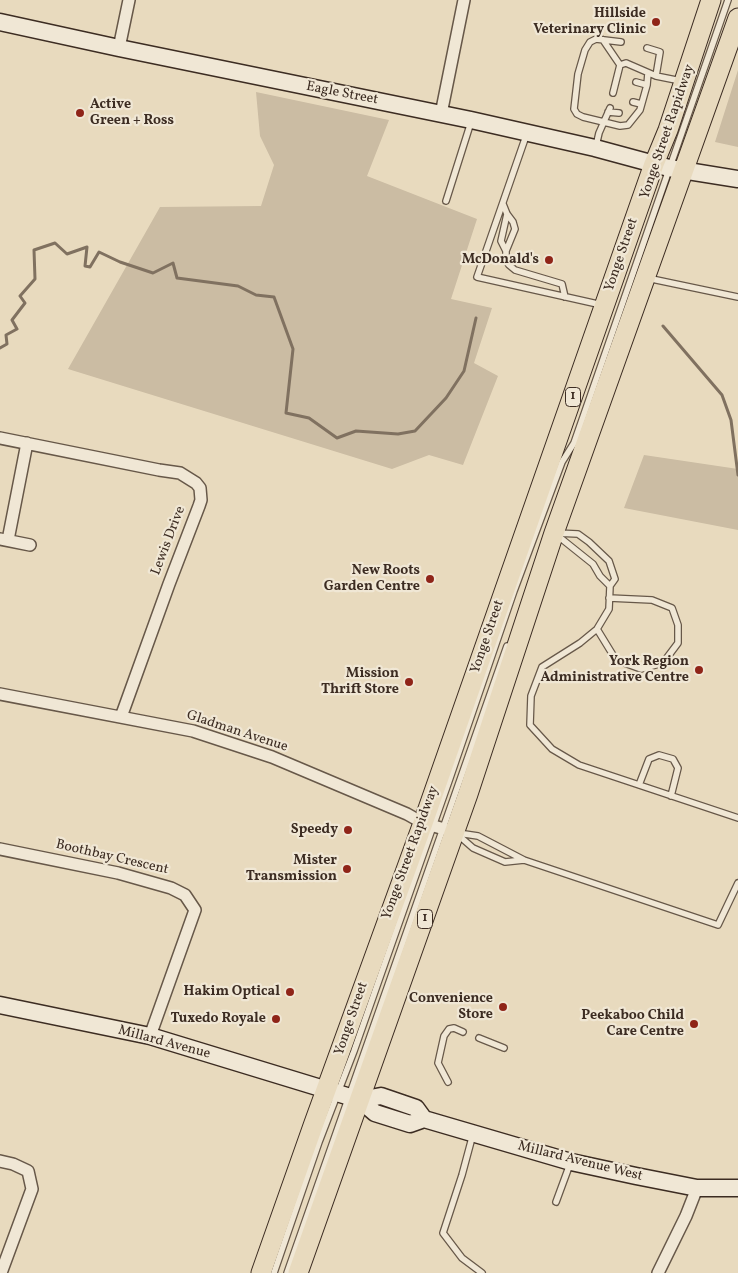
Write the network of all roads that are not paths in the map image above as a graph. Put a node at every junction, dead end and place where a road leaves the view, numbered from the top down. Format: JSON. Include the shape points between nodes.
{"nodes":[{"id":1,"x":129,"y":0,"type":"edge"},
{"id":2,"x":464,"y":0,"type":"edge"},
{"id":3,"x":711,"y":0,"type":"edge"},
{"id":4,"x":728,"y":0,"type":"edge"},
{"id":5,"x":738,"y":18,"type":"edge"},
{"id":6,"x":0,"y":22,"type":"edge"},
{"id":7,"x":603,"y":40,"type":"junction"},
{"id":8,"x":622,"y":42,"type":"dead end"},
{"id":9,"x":119,"y":48,"type":"junction"},
{"id":10,"x":647,"y":48,"type":"dead end"},
{"id":11,"x":620,"y":65,"type":"junction"},
{"id":12,"x":648,"y":73,"type":"junction"},
{"id":13,"x":656,"y":76,"type":"junction"},
{"id":14,"x":616,"y":79,"type":"junction"},
{"id":15,"x":625,"y":81,"type":"dead end"},
{"id":16,"x":684,"y":81,"type":"junction"},
{"id":17,"x":636,"y":82,"type":"dead end"},
{"id":18,"x":647,"y":85,"type":"junction"},
{"id":19,"x":613,"y":93,"type":"dead end"},
{"id":20,"x":632,"y":102,"type":"dead end"},
{"id":21,"x":642,"y":104,"type":"junction"},
{"id":22,"x":619,"y":113,"type":"dead end"},
{"id":23,"x":441,"y":114,"type":"junction"},
{"id":24,"x":471,"y":120,"type":"junction"},
{"id":25,"x":604,"y":121,"type":"junction"},
{"id":26,"x":527,"y":133,"type":"junction"},
{"id":27,"x":595,"y":148,"type":"junction"},
{"id":28,"x":668,"y":167,"type":"junction"},
{"id":29,"x":738,"y":179,"type":"edge"},
{"id":30,"x":446,"y":201,"type":"dead end"},
{"id":31,"x":503,"y":204,"type":"junction"},
{"id":32,"x":507,"y":214,"type":"junction"},
{"id":33,"x":506,"y":251,"type":"junction"},
{"id":34,"x":645,"y":278,"type":"junction"},
{"id":35,"x":566,"y":297,"type":"junction"},
{"id":36,"x":738,"y":297,"type":"edge"},
{"id":37,"x":605,"y":306,"type":"junction"},
{"id":38,"x":0,"y":438,"type":"edge"},
{"id":39,"x":27,"y":443,"type":"junction"},
{"id":40,"x":574,"y":443,"type":"junction"},
{"id":41,"x":572,"y":457,"type":"dead end"},
{"id":42,"x":572,"y":464,"type":"dead end"},
{"id":43,"x":554,"y":532,"type":"junction"},
{"id":44,"x":4,"y":539,"type":"edge"},
{"id":45,"x":30,"y":545,"type":"dead end"},
{"id":46,"x":536,"y":566,"type":"dead end"},
{"id":47,"x":610,"y":586,"type":"junction"},
{"id":48,"x":610,"y":598,"type":"junction"},
{"id":49,"x":597,"y":629,"type":"junction"},
{"id":50,"x":509,"y":640,"type":"dead end"},
{"id":51,"x":0,"y":694,"type":"edge"},
{"id":52,"x":121,"y":717,"type":"junction"},
{"id":53,"x":639,"y":785,"type":"junction"},
{"id":54,"x":671,"y":796,"type":"junction"},
{"id":55,"x":738,"y":818,"type":"edge"},
{"id":56,"x":439,"y":827,"type":"junction"},
{"id":57,"x":0,"y":849,"type":"edge"},
{"id":58,"x":524,"y":860,"type":"junction"},
{"id":59,"x":738,"y":883,"type":"edge"},
{"id":60,"x":0,"y":1005,"type":"edge"},
{"id":61,"x":463,"y":1032,"type":"dead end"},
{"id":62,"x":150,"y":1036,"type":"junction"},
{"id":63,"x":479,"y":1038,"type":"dead end"},
{"id":64,"x":504,"y":1048,"type":"dead end"},
{"id":65,"x":448,"y":1082,"type":"dead end"},
{"id":66,"x":343,"y":1095,"type":"junction"},
{"id":67,"x":473,"y":1134,"type":"junction"},
{"id":68,"x":0,"y":1161,"type":"edge"},
{"id":69,"x":571,"y":1162,"type":"junction"},
{"id":70,"x":697,"y":1188,"type":"junction"},
{"id":71,"x":738,"y":1188,"type":"edge"},
{"id":72,"x":556,"y":1202,"type":"dead end"},
{"id":73,"x":1,"y":1273,"type":"edge"},
{"id":74,"x":262,"y":1273,"type":"edge"},
{"id":75,"x":274,"y":1273,"type":"edge"},
{"id":76,"x":287,"y":1273,"type":"edge"},
{"id":77,"x":298,"y":1273,"type":"edge"},
{"id":78,"x":482,"y":1273,"type":"edge"},
{"id":79,"x":658,"y":1273,"type":"edge"}],
"edges":[{"from":1,"to":9,"type":"street"},
{"from":2,"to":23,"type":"street"},
{"from":3,"to":16,"type":"main road","name":"Yonge Street","number":"1"},
{"from":4,"to":28,"type":"lane","name":"Yonge Street Rapidway"},
{"from":5,"to":28,"type":"main road","name":"Yonge Street","number":"1"},
{"from":6,"to":9,"type":"main road","name":"Eagle Street"},
{"from":7,"to":8,"type":"lane"},
{"from":7,"to":11,"type":"lane"},
{"from":7,"to":25,"type":"lane","via":[[590,42],[585,50],[574,109],[583,117]]},
{"from":9,"to":23,"type":"main road","name":"Eagle Street"},
{"from":10,"to":13,"type":"lane","via":[[660,52]]},
{"from":11,"to":12,"type":"lane","via":[[626,63]]},
{"from":11,"to":14,"type":"lane"},
{"from":12,"to":13,"type":"lane"},
{"from":12,"to":18,"type":"lane"},
{"from":13,"to":16,"type":"lane"},
{"from":14,"to":15,"type":"lane"},
{"from":14,"to":19,"type":"lane"},
{"from":16,"to":28,"type":"main road","name":"Yonge Street","number":"1","via":[[668,130]]},
{"from":17,"to":18,"type":"lane"},
{"from":18,"to":21,"type":"lane"},
{"from":20,"to":21,"type":"lane"},
{"from":21,"to":25,"type":"lane","via":[[628,125]]},
{"from":22,"to":25,"type":"lane","via":[[609,110]]},
{"from":23,"to":24,"type":"main road","name":"Eagle Street"},
{"from":24,"to":26,"type":"main road","name":"Eagle Street"},
{"from":24,"to":30,"type":"lane"},
{"from":25,"to":27,"type":"lane"},
{"from":26,"to":27,"type":"main road","name":"Eagle Street"},
{"from":26,"to":31,"type":"lane"},
{"from":27,"to":28,"type":"main road","name":"Eagle Street"},
{"from":28,"to":29,"type":"main road","name":"Eagle Street"},
{"from":28,"to":34,"type":"main road","name":"Yonge Street","number":"1"},
{"from":28,"to":37,"type":"main road","name":"Yonge Street","number":"1"},
{"from":28,"to":40,"type":"lane","name":"Yonge Street Rapidway"},
{"from":31,"to":32,"type":"lane"},
{"from":31,"to":35,"type":"lane","via":[[477,277]]},
{"from":32,"to":33,"type":"lane","via":[[501,241]]},
{"from":32,"to":33,"type":"lane","via":[[515,229]]},
{"from":33,"to":35,"type":"lane","via":[[506,260],[515,270],[562,284]]},
{"from":34,"to":36,"type":"lane"},
{"from":34,"to":43,"type":"main road","name":"Yonge Street","number":"1"},
{"from":35,"to":37,"type":"lane"},
{"from":37,"to":56,"type":"main road","name":"Yonge Street","number":"1"},
{"from":38,"to":39,"type":"street","name":"Lewis Drive"},
{"from":39,"to":44,"type":"street"},
{"from":39,"to":52,"type":"street","name":"Lewis Drive","via":[[180,473],[200,488],[199,506]]},
{"from":40,"to":41,"type":"lane","name":"Yonge Street Rapidway"},
{"from":40,"to":56,"type":"lane","name":"Yonge Street Rapidway","via":[[562,462],[517,582]]},
{"from":42,"to":46,"type":"lane"},
{"from":43,"to":47,"type":"lane","via":[[593,564]]},
{"from":43,"to":47,"type":"lane","via":[[578,534],[589,542],[608,561],[616,578]]},
{"from":43,"to":56,"type":"main road","name":"Yonge Street","number":"1"},
{"from":44,"to":45,"type":"street"},
{"from":47,"to":48,"type":"lane"},
{"from":48,"to":49,"type":"lane","via":[[609,609]]},
{"from":48,"to":49,"type":"lane","via":[[652,600],[672,608],[678,624],[678,643],[663,663],[641,669],[616,660]]},
{"from":49,"to":53,"type":"lane","via":[[542,667],[531,696],[530,726],[552,749],[579,765]]},
{"from":50,"to":56,"type":"lane","name":"Yonge Street Rapidway"},
{"from":51,"to":52,"type":"street","name":"Gladman Avenue"},
{"from":52,"to":56,"type":"street","name":"Gladman Avenue","via":[[193,731],[272,757]]},
{"from":53,"to":54,"type":"lane"},
{"from":53,"to":54,"type":"lane","via":[[649,759],[659,754],[673,759],[678,768]]},
{"from":54,"to":55,"type":"lane"},
{"from":56,"to":58,"type":"lane","via":[[478,836]]},
{"from":56,"to":58,"type":"lane","via":[[473,848],[505,862]]},
{"from":56,"to":66,"type":"main road","name":"Yonge Street","number":"1"},
{"from":56,"to":66,"type":"main road","name":"Yonge Street","number":"1","via":[[340,1056]]},
{"from":57,"to":62,"type":"street","name":"Boothbay Crescent","via":[[118,873],[171,888],[184,895],[195,910]]},
{"from":58,"to":59,"type":"lane","via":[[718,925]]},
{"from":60,"to":62,"type":"main road","name":"Millard Avenue"},
{"from":61,"to":65,"type":"lane","via":[[449,1029],[444,1036],[438,1063]]},
{"from":62,"to":66,"type":"main road","name":"Millard Avenue"},
{"from":63,"to":64,"type":"lane"},
{"from":66,"to":67,"type":"main road","name":"Millard Avenue West","via":[[381,1096],[416,1108],[424,1119]]},
{"from":66,"to":74,"type":"main road","name":"Yonge Street","number":"1"},
{"from":66,"to":75,"type":"lane"},
{"from":66,"to":76,"type":"lane"},
{"from":66,"to":77,"type":"main road","name":"Yonge Street","number":"1"},
{"from":67,"to":69,"type":"main road","name":"Millard Avenue West"},
{"from":67,"to":78,"type":"lane","via":[[443,1233],[462,1258]]},
{"from":68,"to":73,"type":"street","via":[[28,1171],[32,1189]]},
{"from":69,"to":70,"type":"main road","name":"Millard Avenue West"},
{"from":69,"to":72,"type":"lane"},
{"from":70,"to":71,"type":"main road","name":"Millard Avenue West"},
{"from":70,"to":79,"type":"street"}]}
